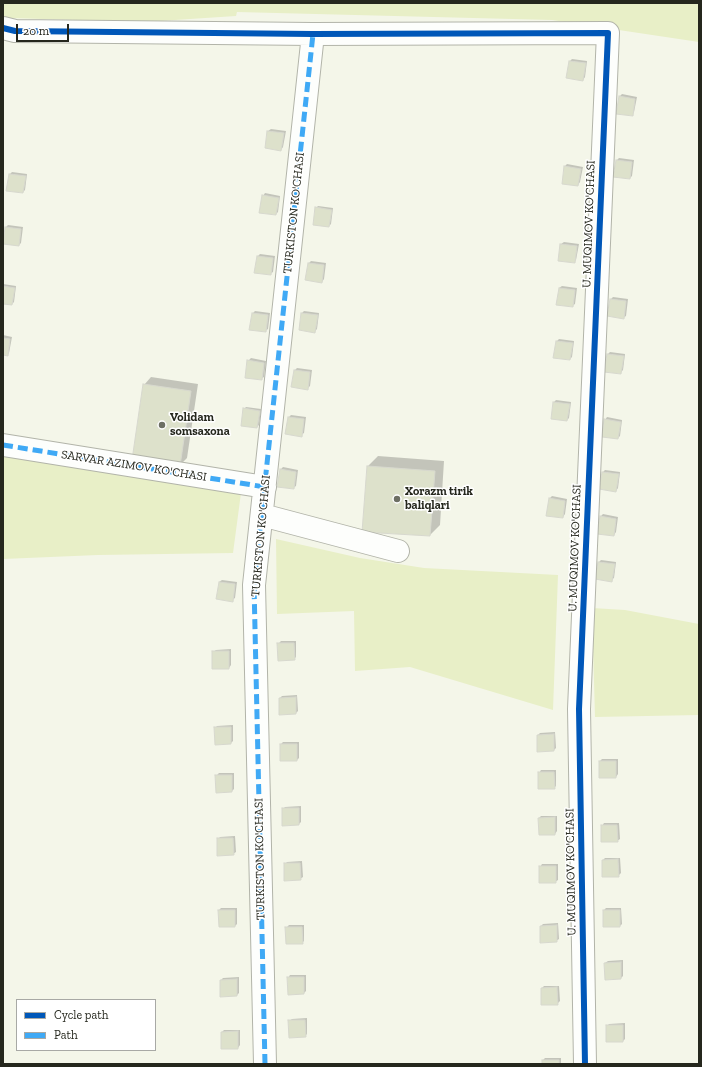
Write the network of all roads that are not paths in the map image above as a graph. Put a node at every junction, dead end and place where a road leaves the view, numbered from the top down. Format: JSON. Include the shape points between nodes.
{"nodes":[{"id":1,"x":3,"y":28,"type":"edge"},
{"id":2,"x":312,"y":34,"type":"junction"},
{"id":3,"x":3,"y":445,"type":"edge"},
{"id":4,"x":265,"y":487,"type":"junction"},
{"id":5,"x":262,"y":515,"type":"junction"},
{"id":6,"x":398,"y":551,"type":"dead end"},
{"id":7,"x":265,"y":1064,"type":"edge"},
{"id":8,"x":585,"y":1064,"type":"edge"}],
"edges":[{"from":1,"to":2,"type":"street","via":[[16,31]]},
{"from":2,"to":4,"type":"street","name":"TURKISTON KO'CHASI"},
{"from":2,"to":8,"type":"street","name":"U. MUQIMOV KO'CHASI","via":[[608,33],[579,709]]},
{"from":3,"to":4,"type":"street","name":"SARVAR AZIMOV KO'CHASI"},
{"from":4,"to":5,"type":"street","name":"TURKISTON KO'CHASI"},
{"from":5,"to":6,"type":"street"},
{"from":5,"to":7,"type":"street","name":"TURKISTON KO'CHASI","via":[[254,585]]}]}
